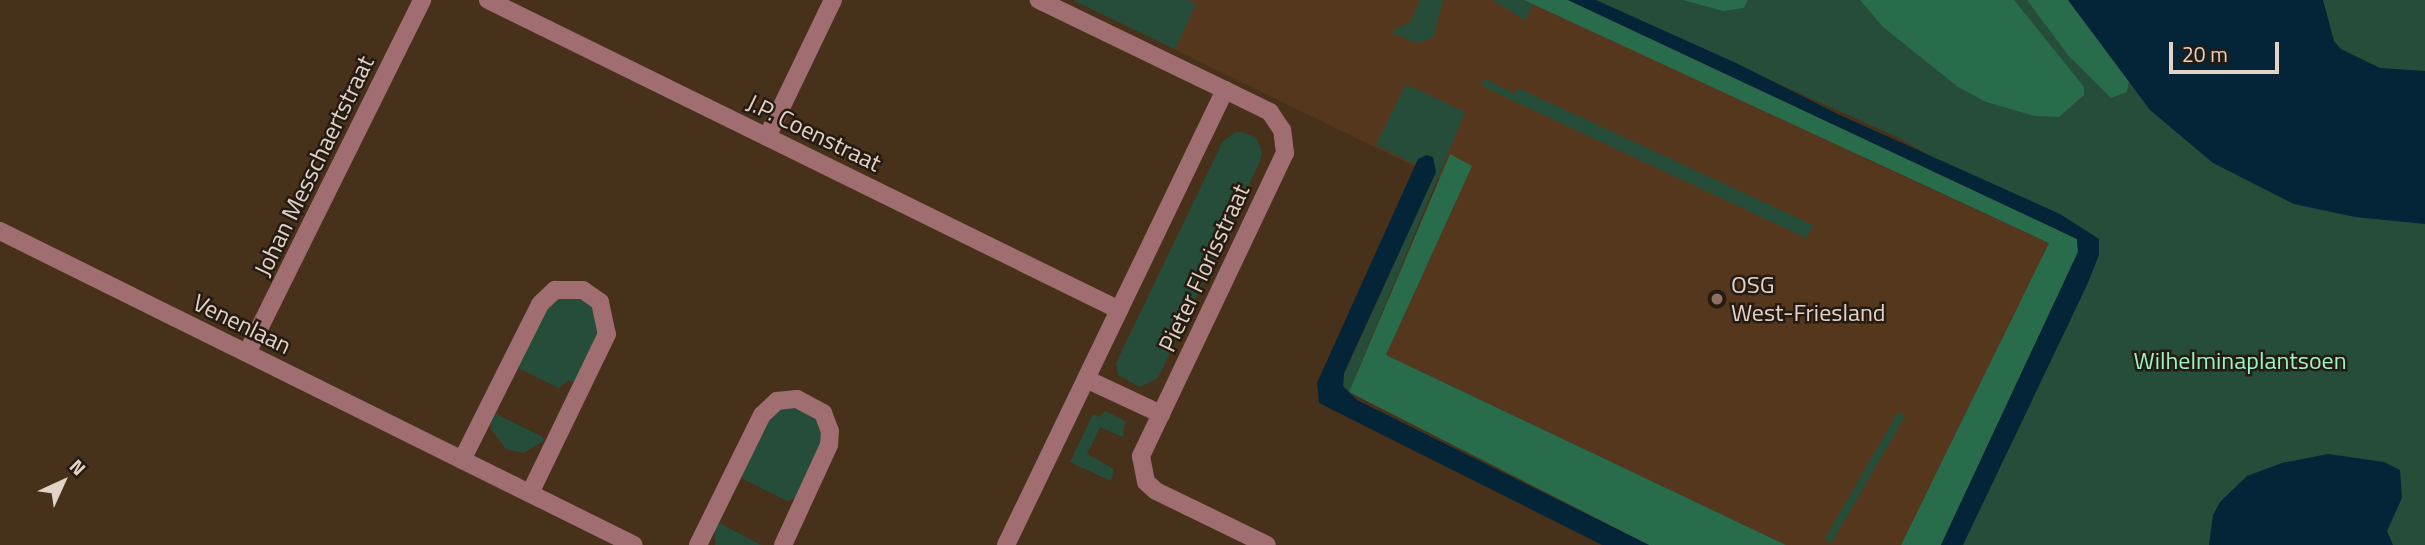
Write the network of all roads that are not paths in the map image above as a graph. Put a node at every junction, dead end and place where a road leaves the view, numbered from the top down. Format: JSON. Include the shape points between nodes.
{"nodes":[{"id":1,"x":422,"y":0,"type":"edge"},
{"id":2,"x":488,"y":0,"type":"edge"},
{"id":3,"x":833,"y":0,"type":"edge"},
{"id":4,"x":1039,"y":0,"type":"edge"},
{"id":5,"x":1225,"y":90,"type":"junction"},
{"id":6,"x":767,"y":137,"type":"junction"},
{"id":7,"x":0,"y":231,"type":"edge"},
{"id":8,"x":1119,"y":310,"type":"junction"},
{"id":9,"x":247,"y":353,"type":"junction"},
{"id":10,"x":1086,"y":379,"type":"junction"},
{"id":11,"x":1161,"y":414,"type":"junction"},
{"id":12,"x":462,"y":460,"type":"junction"},
{"id":13,"x":530,"y":494,"type":"junction"},
{"id":14,"x":634,"y":545,"type":"edge"},
{"id":15,"x":698,"y":545,"type":"edge"},
{"id":16,"x":783,"y":545,"type":"edge"},
{"id":17,"x":1006,"y":545,"type":"edge"},
{"id":18,"x":1268,"y":545,"type":"edge"}],
"edges":[{"from":1,"to":9,"type":"street","name":"Johan Messchaertstraat"},
{"from":2,"to":6,"type":"street","name":"J.P. Coenstraat"},
{"from":3,"to":6,"type":"street"},
{"from":4,"to":5,"type":"street","name":"Pieter Florisstraat"},
{"from":5,"to":8,"type":"street"},
{"from":5,"to":11,"type":"street","name":"Pieter Florisstraat","via":[[1270,112],[1282,130],[1285,153]]},
{"from":6,"to":8,"type":"street","name":"J.P. Coenstraat"},
{"from":7,"to":9,"type":"street","name":"Venenlaan"},
{"from":8,"to":10,"type":"street"},
{"from":9,"to":12,"type":"street","name":"Venenlaan"},
{"from":10,"to":11,"type":"street"},
{"from":10,"to":17,"type":"street"},
{"from":11,"to":18,"type":"street","name":"Pieter Florisstraat","via":[[1142,456],[1146,482]]},
{"from":12,"to":13,"type":"street","name":"Venenlaan"},
{"from":12,"to":13,"type":"street","via":[[540,304],[555,290],[583,290],[606,311],[607,334]]},
{"from":13,"to":14,"type":"street","name":"Venenlaan"},
{"from":15,"to":16,"type":"street","via":[[762,415],[777,401],[797,399],[822,413],[830,445]]}]}
